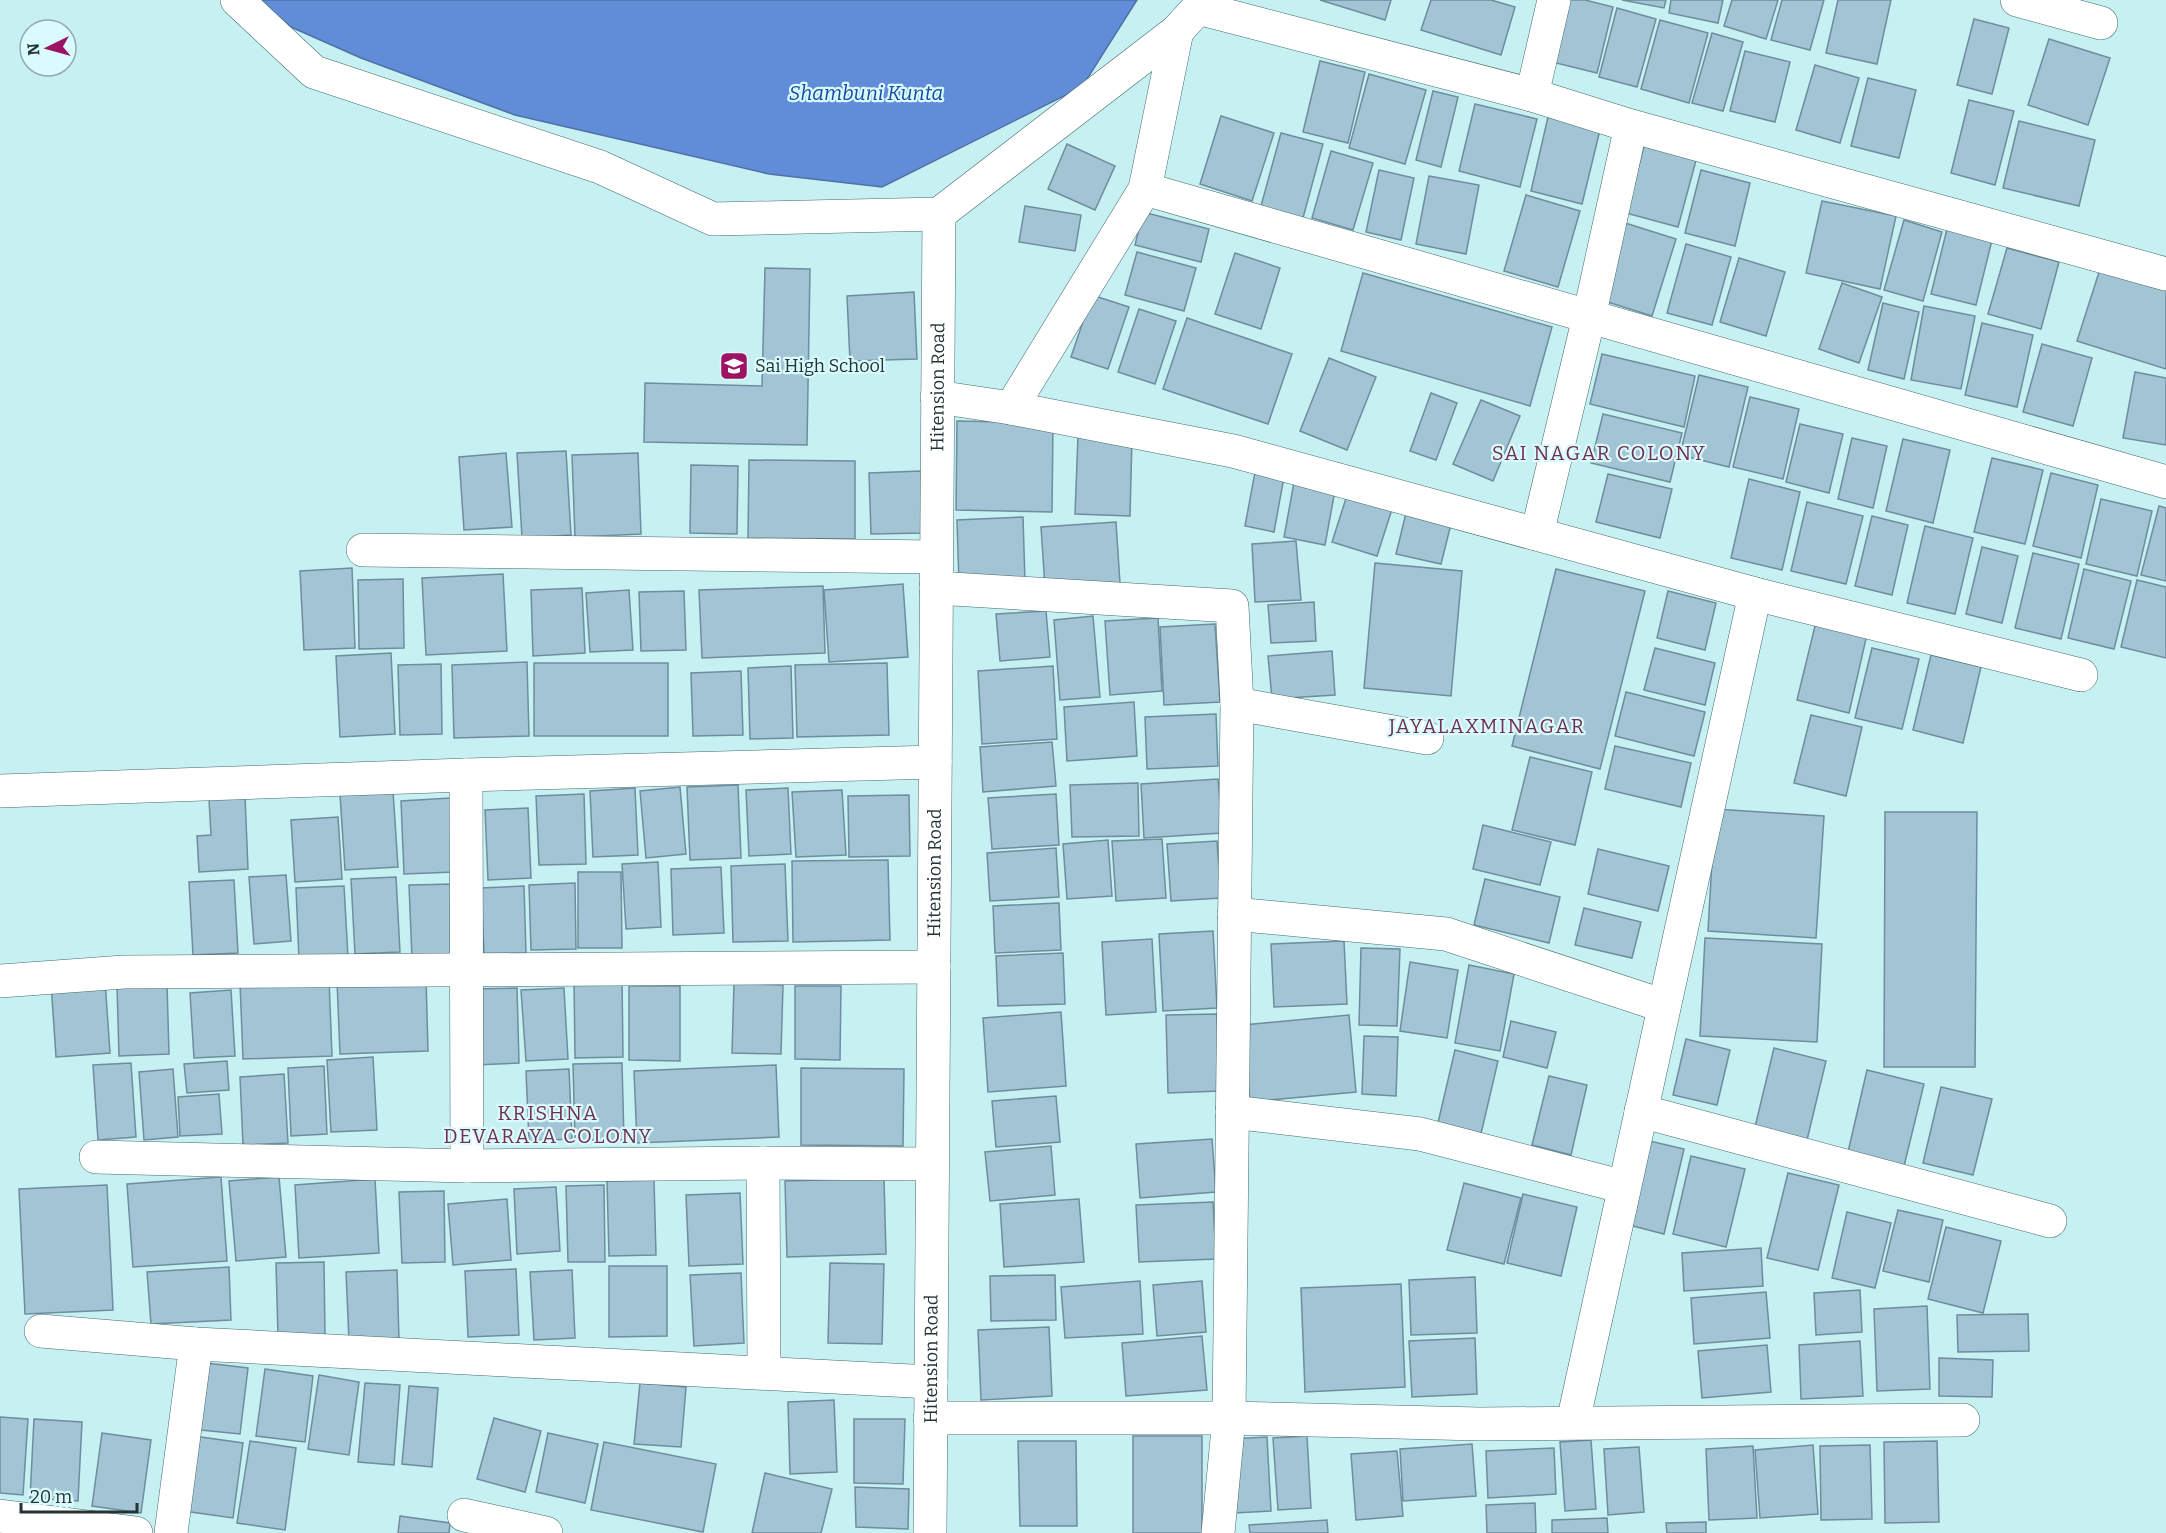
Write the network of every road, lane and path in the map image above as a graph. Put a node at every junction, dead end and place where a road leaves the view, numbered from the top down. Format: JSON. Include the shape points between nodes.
{"nodes":[{"id":1,"x":237,"y":0,"type":"edge"},
{"id":2,"x":1554,"y":0,"type":"edge"},
{"id":3,"x":2017,"y":0,"type":"edge"},
{"id":4,"x":1191,"y":13,"type":"edge"},
{"id":5,"x":2101,"y":23,"type":"dead end"},
{"id":6,"x":1532,"y":94,"type":"junction"},
{"id":7,"x":1631,"y":126,"type":"junction"},
{"id":8,"x":1145,"y":189,"type":"junction"},
{"id":9,"x":939,"y":214,"type":"junction"},
{"id":10,"x":2166,"y":274,"type":"edge"},
{"id":11,"x":1589,"y":316,"type":"junction"},
{"id":12,"x":937,"y":397,"type":"junction"},
{"id":13,"x":1011,"y":408,"type":"junction"},
{"id":14,"x":2166,"y":482,"type":"edge"},
{"id":15,"x":1537,"y":534,"type":"junction"},
{"id":16,"x":363,"y":550,"type":"dead end"},
{"id":17,"x":936,"y":572,"type":"junction"},
{"id":18,"x":1755,"y":594,"type":"junction"},
{"id":19,"x":2081,"y":675,"type":"dead end"},
{"id":20,"x":1237,"y":704,"type":"junction"},
{"id":21,"x":1427,"y":738,"type":"dead end"},
{"id":22,"x":935,"y":762,"type":"junction"},
{"id":23,"x":466,"y":775,"type":"junction"},
{"id":24,"x":0,"y":791,"type":"edge"},
{"id":25,"x":1234,"y":914,"type":"junction"},
{"id":26,"x":934,"y":967,"type":"junction"},
{"id":27,"x":466,"y":969,"type":"junction"},
{"id":28,"x":0,"y":981,"type":"edge"},
{"id":29,"x":1664,"y":1006,"type":"junction"},
{"id":30,"x":1641,"y":1111,"type":"junction"},
{"id":31,"x":1232,"y":1112,"type":"junction"},
{"id":32,"x":96,"y":1157,"type":"dead end"},
{"id":33,"x":763,"y":1163,"type":"junction"},
{"id":34,"x":932,"y":1164,"type":"junction"},
{"id":35,"x":467,"y":1166,"type":"junction"},
{"id":36,"x":1624,"y":1187,"type":"junction"},
{"id":37,"x":2050,"y":1221,"type":"dead end"},
{"id":38,"x":41,"y":1331,"type":"dead end"},
{"id":39,"x":196,"y":1344,"type":"junction"},
{"id":40,"x":764,"y":1372,"type":"junction"},
{"id":41,"x":931,"y":1382,"type":"junction"},
{"id":42,"x":930,"y":1418,"type":"junction"},
{"id":43,"x":1229,"y":1418,"type":"junction"},
{"id":44,"x":1963,"y":1420,"type":"dead end"},
{"id":45,"x":1573,"y":1422,"type":"junction"},
{"id":46,"x":464,"y":1515,"type":"dead end"},
{"id":47,"x":0,"y":1516,"type":"edge"},
{"id":48,"x":136,"y":1533,"type":"edge"},
{"id":49,"x":171,"y":1533,"type":"edge"},
{"id":50,"x":546,"y":1533,"type":"edge"},
{"id":51,"x":930,"y":1533,"type":"edge"},
{"id":52,"x":1218,"y":1533,"type":"edge"}],
"edges":[{"from":1,"to":9,"type":"street","via":[[314,72],[600,168],[713,219]]},
{"from":2,"to":6,"type":"street"},
{"from":3,"to":5,"type":"street"},
{"from":4,"to":6,"type":"street"},
{"from":4,"to":8,"type":"street"},
{"from":4,"to":9,"type":"street"},
{"from":6,"to":7,"type":"street"},
{"from":7,"to":10,"type":"street"},
{"from":7,"to":11,"type":"street"},
{"from":8,"to":11,"type":"street"},
{"from":8,"to":13,"type":"street"},
{"from":9,"to":12,"type":"street","name":"Hitension Road"},
{"from":11,"to":14,"type":"street"},
{"from":11,"to":15,"type":"street"},
{"from":12,"to":13,"type":"street"},
{"from":12,"to":17,"type":"street","name":"Hitension Road"},
{"from":13,"to":15,"type":"street","via":[[1233,451]]},
{"from":15,"to":18,"type":"street"},
{"from":16,"to":17,"type":"street"},
{"from":17,"to":20,"type":"street","via":[[1232,606]]},
{"from":17,"to":22,"type":"street","name":"Hitension Road"},
{"from":18,"to":19,"type":"street"},
{"from":18,"to":29,"type":"street"},
{"from":20,"to":21,"type":"street"},
{"from":20,"to":25,"type":"street"},
{"from":22,"to":23,"type":"street"},
{"from":22,"to":26,"type":"street","name":"Hitension Road"},
{"from":23,"to":24,"type":"street"},
{"from":23,"to":27,"type":"street"},
{"from":25,"to":29,"type":"street","via":[[1446,934]]},
{"from":25,"to":31,"type":"street"},
{"from":26,"to":27,"type":"street"},
{"from":26,"to":34,"type":"street","name":"Hitension Road"},
{"from":27,"to":28,"type":"street","via":[[124,972]]},
{"from":27,"to":35,"type":"street"},
{"from":29,"to":30,"type":"street"},
{"from":30,"to":36,"type":"street"},
{"from":30,"to":37,"type":"street"},
{"from":31,"to":36,"type":"street","via":[[1420,1134]]},
{"from":31,"to":43,"type":"street"},
{"from":32,"to":35,"type":"street"},
{"from":33,"to":34,"type":"street"},
{"from":33,"to":35,"type":"street"},
{"from":33,"to":40,"type":"street"},
{"from":34,"to":41,"type":"street","name":"Hitension Road"},
{"from":36,"to":45,"type":"street"},
{"from":38,"to":39,"type":"street"},
{"from":39,"to":40,"type":"street"},
{"from":39,"to":49,"type":"street"},
{"from":40,"to":41,"type":"street"},
{"from":41,"to":42,"type":"street","name":"Hitension Road"},
{"from":42,"to":43,"type":"street"},
{"from":42,"to":51,"type":"street","name":"Hitension Road"},
{"from":43,"to":45,"type":"street","via":[[1480,1424]]},
{"from":43,"to":52,"type":"street"},
{"from":44,"to":45,"type":"street"},
{"from":46,"to":50,"type":"street"},
{"from":47,"to":48,"type":"street"}]}
